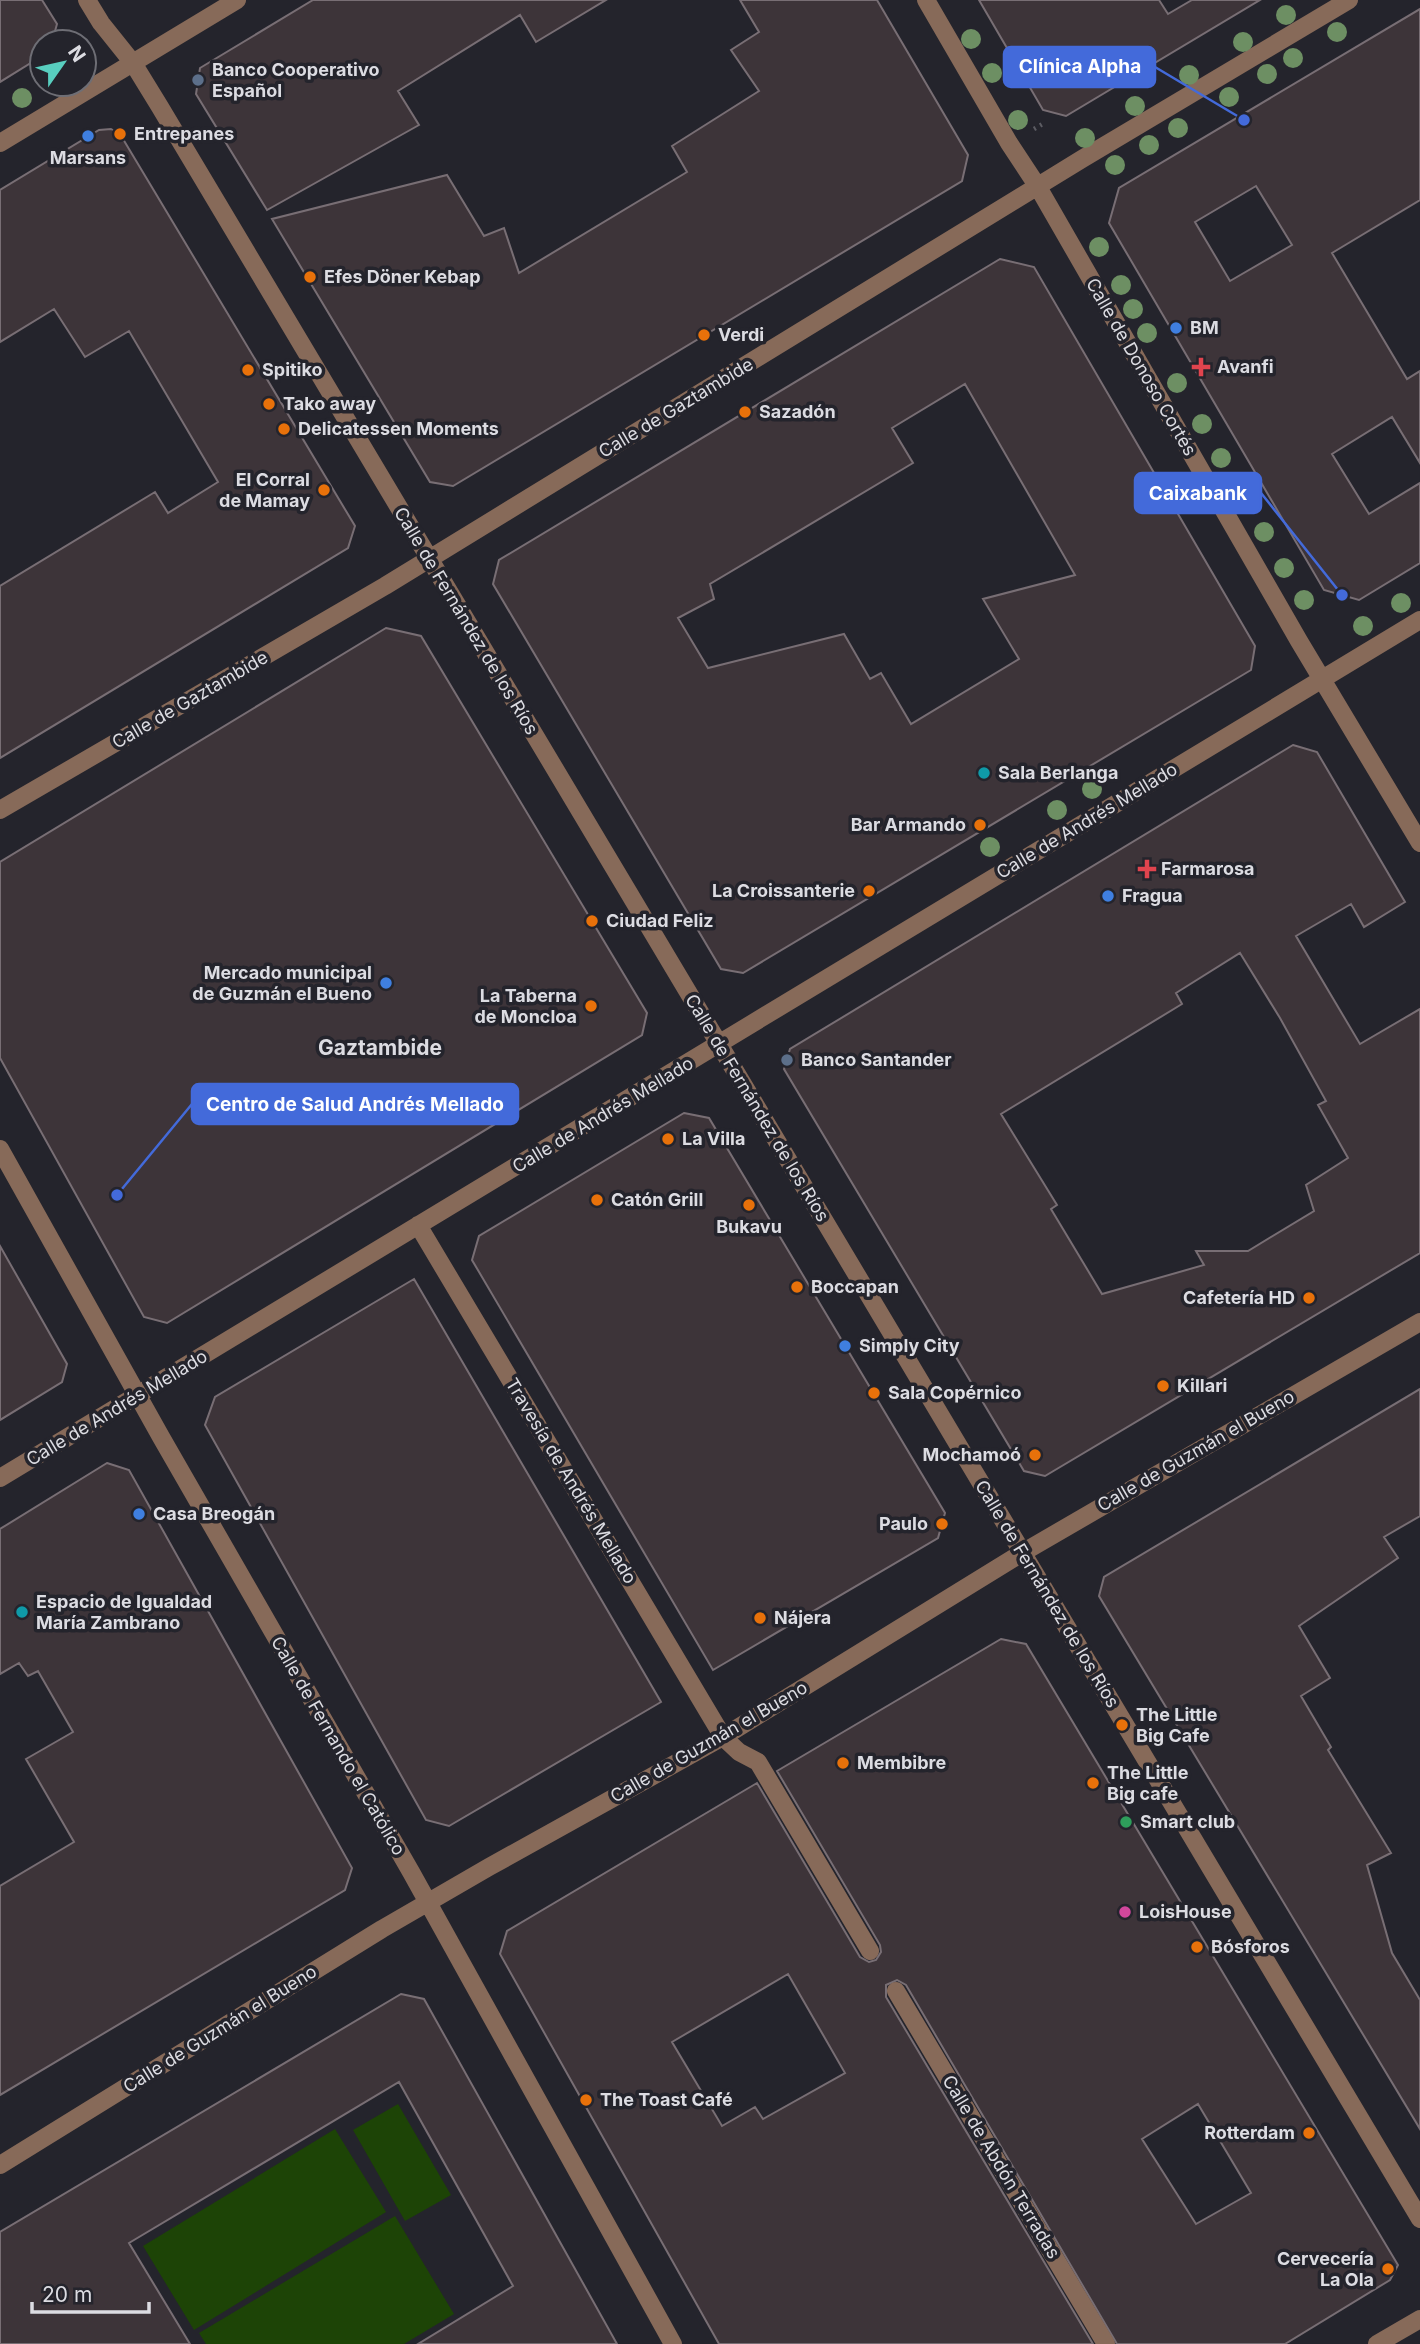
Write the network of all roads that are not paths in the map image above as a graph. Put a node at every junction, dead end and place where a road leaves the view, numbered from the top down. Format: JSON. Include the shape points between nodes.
{"nodes":[{"id":1,"x":87,"y":0,"type":"edge"},
{"id":2,"x":237,"y":0,"type":"edge"},
{"id":3,"x":926,"y":0,"type":"edge"},
{"id":4,"x":1349,"y":0,"type":"edge"},
{"id":5,"x":133,"y":63,"type":"junction"},
{"id":6,"x":0,"y":143,"type":"edge"},
{"id":7,"x":1038,"y":187,"type":"junction"},
{"id":8,"x":429,"y":559,"type":"junction"},
{"id":9,"x":1420,"y":620,"type":"edge"},
{"id":10,"x":1321,"y":679,"type":"junction"},
{"id":11,"x":0,"y":810,"type":"edge"},
{"id":12,"x":1420,"y":843,"type":"edge"},
{"id":13,"x":719,"y":1044,"type":"junction"},
{"id":14,"x":0,"y":1149,"type":"edge"},
{"id":15,"x":418,"y":1226,"type":"junction"},
{"id":16,"x":1420,"y":1322,"type":"edge"},
{"id":17,"x":137,"y":1395,"type":"junction"},
{"id":18,"x":0,"y":1478,"type":"edge"},
{"id":19,"x":1022,"y":1553,"type":"junction"},
{"id":20,"x":723,"y":1737,"type":"junction"},
{"id":21,"x":426,"y":1904,"type":"junction"},
{"id":22,"x":870,"y":1951,"type":"dead end"},
{"id":23,"x":896,"y":1990,"type":"dead end"},
{"id":24,"x":0,"y":2165,"type":"edge"},
{"id":25,"x":1420,"y":2219,"type":"edge"},
{"id":26,"x":1420,"y":2319,"type":"edge"},
{"id":27,"x":673,"y":2344,"type":"edge"},
{"id":28,"x":1106,"y":2344,"type":"edge"},
{"id":29,"x":1377,"y":2344,"type":"edge"}],
"edges":[{"from":1,"to":5,"type":"street","name":"Calle de Fernández de los Ríos"},
{"from":2,"to":5,"type":"street"},
{"from":3,"to":7,"type":"street","name":"Calle de Donoso Cortés"},
{"from":4,"to":7,"type":"street","name":"Calle de Gaztambide"},
{"from":5,"to":6,"type":"street"},
{"from":5,"to":8,"type":"street","name":"Calle de Fernández de los Ríos"},
{"from":7,"to":8,"type":"street","name":"Calle de Gaztambide"},
{"from":7,"to":10,"type":"street","name":"Calle de Donoso Cortés"},
{"from":8,"to":11,"type":"street","name":"Calle de Gaztambide"},
{"from":8,"to":13,"type":"street","name":"Calle de Fernández de los Ríos"},
{"from":9,"to":10,"type":"street","name":"Calle de Andrés Mellado"},
{"from":10,"to":12,"type":"street","name":"Calle de Donoso Cortés"},
{"from":10,"to":13,"type":"street","name":"Calle de Andrés Mellado"},
{"from":13,"to":15,"type":"street","name":"Calle de Andrés Mellado"},
{"from":13,"to":19,"type":"street","name":"Calle de Fernández de los Ríos"},
{"from":14,"to":17,"type":"street","name":"Calle de Fernando el Católico"},
{"from":15,"to":17,"type":"street","name":"Calle de Andrés Mellado"},
{"from":15,"to":20,"type":"street","name":"Travesía de Andrés Mellado"},
{"from":16,"to":19,"type":"street","name":"Calle de Guzmán el Bueno"},
{"from":17,"to":18,"type":"street","name":"Calle de Andrés Mellado"},
{"from":17,"to":21,"type":"street","name":"Calle de Fernando el Católico"},
{"from":19,"to":20,"type":"street","name":"Calle de Guzmán el Bueno"},
{"from":19,"to":25,"type":"street","name":"Calle de Fernández de los Ríos"},
{"from":20,"to":21,"type":"street","name":"Calle de Guzmán el Bueno"},
{"from":20,"to":22,"type":"street","via":[[758,1762]]},
{"from":21,"to":24,"type":"street","name":"Calle de Guzmán el Bueno"},
{"from":21,"to":27,"type":"street","name":"Calle de Fernando el Católico"},
{"from":23,"to":28,"type":"street","name":"Calle de Abdón Terradas"},
{"from":26,"to":29,"type":"street"}]}
